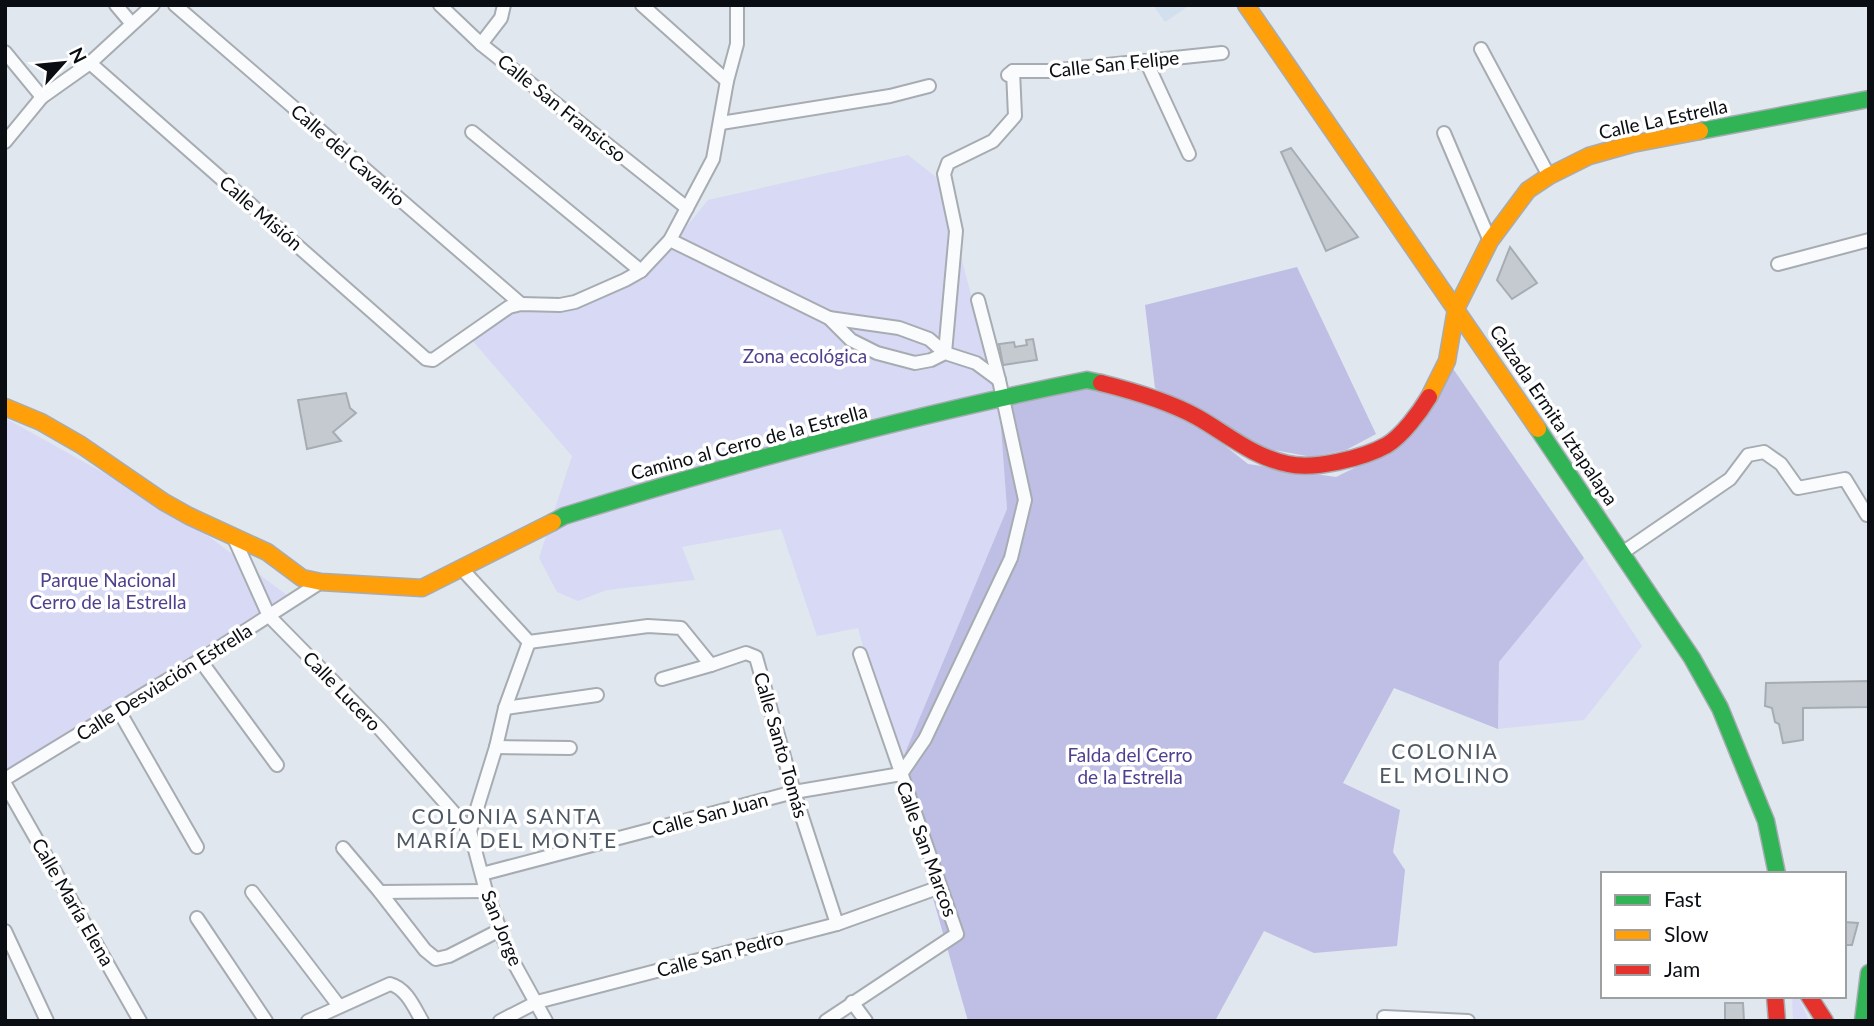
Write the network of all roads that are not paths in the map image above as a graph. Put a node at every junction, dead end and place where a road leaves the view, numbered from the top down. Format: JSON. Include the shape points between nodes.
{"nodes":[{"id":1,"x":116,"y":5,"type":"edge"},
{"id":2,"x":153,"y":5,"type":"edge"},
{"id":3,"x":176,"y":5,"type":"edge"},
{"id":4,"x":440,"y":5,"type":"edge"},
{"id":5,"x":504,"y":5,"type":"edge"},
{"id":6,"x":642,"y":5,"type":"edge"},
{"id":7,"x":737,"y":5,"type":"edge"},
{"id":8,"x":1246,"y":5,"type":"edge"},
{"id":9,"x":132,"y":24,"type":"junction"},
{"id":10,"x":481,"y":44,"type":"junction"},
{"id":11,"x":1481,"y":50,"type":"dead end"},
{"id":12,"x":5,"y":52,"type":"edge"},
{"id":13,"x":1223,"y":53,"type":"dead end"},
{"id":14,"x":1146,"y":61,"type":"junction"},
{"id":15,"x":90,"y":62,"type":"junction"},
{"id":16,"x":727,"y":81,"type":"junction"},
{"id":17,"x":929,"y":86,"type":"dead end"},
{"id":18,"x":42,"y":97,"type":"junction"},
{"id":19,"x":1869,"y":99,"type":"edge"},
{"id":20,"x":721,"y":122,"type":"junction"},
{"id":21,"x":472,"y":132,"type":"dead end"},
{"id":22,"x":1444,"y":134,"type":"dead end"},
{"id":23,"x":5,"y":142,"type":"edge"},
{"id":24,"x":1189,"y":154,"type":"dead end"},
{"id":25,"x":1549,"y":176,"type":"junction"},
{"id":26,"x":687,"y":208,"type":"junction"},
{"id":27,"x":670,"y":240,"type":"junction"},
{"id":28,"x":1869,"y":240,"type":"edge"},
{"id":29,"x":1490,"y":241,"type":"junction"},
{"id":30,"x":1778,"y":264,"type":"dead end"},
{"id":31,"x":641,"y":271,"type":"junction"},
{"id":32,"x":978,"y":300,"type":"dead end"},
{"id":33,"x":521,"y":304,"type":"junction"},
{"id":34,"x":1456,"y":309,"type":"junction"},
{"id":35,"x":829,"y":318,"type":"junction"},
{"id":36,"x":945,"y":353,"type":"junction"},
{"id":37,"x":999,"y":380,"type":"junction"},
{"id":38,"x":1002,"y":397,"type":"junction"},
{"id":39,"x":5,"y":407,"type":"edge"},
{"id":40,"x":1867,"y":515,"type":"edge"},
{"id":41,"x":234,"y":538,"type":"junction"},
{"id":42,"x":1622,"y":553,"type":"junction"},
{"id":43,"x":461,"y":568,"type":"junction"},
{"id":44,"x":321,"y":582,"type":"junction"},
{"id":45,"x":270,"y":616,"type":"junction"},
{"id":46,"x":529,"y":642,"type":"junction"},
{"id":47,"x":860,"y":654,"type":"dead end"},
{"id":48,"x":200,"y":660,"type":"junction"},
{"id":49,"x":711,"y":665,"type":"junction"},
{"id":50,"x":662,"y":679,"type":"dead end"},
{"id":51,"x":597,"y":695,"type":"dead end"},
{"id":52,"x":505,"y":708,"type":"junction"},
{"id":53,"x":120,"y":710,"type":"junction"},
{"id":54,"x":496,"y":747,"type":"junction"},
{"id":55,"x":570,"y":748,"type":"dead end"},
{"id":56,"x":277,"y":765,"type":"dead end"},
{"id":57,"x":901,"y":774,"type":"junction"},
{"id":58,"x":5,"y":781,"type":"edge"},
{"id":59,"x":794,"y":792,"type":"junction"},
{"id":60,"x":470,"y":831,"type":"junction"},
{"id":61,"x":197,"y":847,"type":"dead end"},
{"id":62,"x":343,"y":848,"type":"dead end"},
{"id":63,"x":1777,"y":872,"type":"edge"},
{"id":64,"x":482,"y":874,"type":"junction"},
{"id":65,"x":940,"y":887,"type":"junction"},
{"id":66,"x":486,"y":891,"type":"junction"},
{"id":67,"x":252,"y":892,"type":"dead end"},
{"id":68,"x":380,"y":892,"type":"junction"},
{"id":69,"x":197,"y":918,"type":"dead end"},
{"id":70,"x":837,"y":924,"type":"junction"},
{"id":71,"x":500,"y":930,"type":"junction"},
{"id":72,"x":5,"y":931,"type":"edge"},
{"id":73,"x":1869,"y":973,"type":"edge"},
{"id":74,"x":1775,"y":998,"type":"edge"},
{"id":75,"x":1810,"y":998,"type":"edge"},
{"id":76,"x":537,"y":1002,"type":"junction"},
{"id":77,"x":852,"y":1002,"type":"junction"},
{"id":78,"x":339,"y":1006,"type":"junction"},
{"id":79,"x":1384,"y":1017,"type":"dead end"},
{"id":80,"x":47,"y":1021,"type":"edge"},
{"id":81,"x":140,"y":1021,"type":"edge"},
{"id":82,"x":266,"y":1021,"type":"edge"},
{"id":83,"x":308,"y":1021,"type":"edge"},
{"id":84,"x":422,"y":1021,"type":"edge"},
{"id":85,"x":500,"y":1021,"type":"edge"},
{"id":86,"x":546,"y":1021,"type":"edge"},
{"id":87,"x":826,"y":1021,"type":"edge"},
{"id":88,"x":866,"y":1021,"type":"edge"},
{"id":89,"x":1468,"y":1021,"type":"edge"},
{"id":90,"x":1777,"y":1021,"type":"edge"},
{"id":91,"x":1825,"y":1021,"type":"edge"},
{"id":92,"x":1863,"y":1021,"type":"edge"}],
"edges":[{"from":1,"to":9,"type":"street"},
{"from":2,"to":9,"type":"street"},
{"from":3,"to":33,"type":"street","name":"Calle del Cavalrio"},
{"from":4,"to":10,"type":"street","name":"Calle San Fransicso"},
{"from":5,"to":10,"type":"street","via":[[501,18]]},
{"from":6,"to":16,"type":"street"},
{"from":7,"to":16,"type":"street","via":[[737,44]]},
{"from":8,"to":34,"type":"street","name":"Calzada Ermita Iztapalapa"},
{"from":9,"to":15,"type":"street"},
{"from":10,"to":26,"type":"street","name":"Calle San Fransicso"},
{"from":11,"to":25,"type":"street"},
{"from":12,"to":18,"type":"street"},
{"from":13,"to":14,"type":"street","name":"Calle San Felipe"},
{"from":14,"to":24,"type":"street"},
{"from":14,"to":36,"type":"street","name":"Calle San Felipe","via":[[1010,73],[1015,116],[993,141],[948,163],[944,174],[956,231]]},
{"from":15,"to":18,"type":"street"},
{"from":15,"to":33,"type":"street","name":"Calle Misión","via":[[426,359],[433,360],[509,307]]},
{"from":16,"to":20,"type":"street"},
{"from":17,"to":20,"type":"street"},
{"from":18,"to":23,"type":"street"},
{"from":19,"to":25,"type":"street","name":"Calle La Estrella","via":[[1632,144],[1589,156]]},
{"from":20,"to":26,"type":"street","via":[[713,159]]},
{"from":21,"to":31,"type":"street"},
{"from":22,"to":29,"type":"street"},
{"from":25,"to":29,"type":"street","name":"Calle La Estrella","via":[[1528,190]]},
{"from":26,"to":27,"type":"street"},
{"from":27,"to":31,"type":"street"},
{"from":27,"to":35,"type":"street"},
{"from":28,"to":30,"type":"street"},
{"from":29,"to":34,"type":"street","name":"Calle La Estrella"},
{"from":31,"to":33,"type":"street","via":[[575,302]]},
{"from":32,"to":37,"type":"street"},
{"from":34,"to":38,"type":"street","name":"Camino al Cerro de la Estrella","via":[[1447,361],[1421,411],[1389,444],[1362,456],[1323,464],[1289,465],[1247,449],[1196,416],[1136,392],[1087,380]]},
{"from":34,"to":42,"type":"street","name":"Calzada Ermita Iztapalapa"},
{"from":35,"to":36,"type":"street","via":[[899,328],[929,339]]},
{"from":35,"to":36,"type":"street","via":[[851,340],[877,353],[915,363]]},
{"from":36,"to":37,"type":"street","via":[[976,363]]},
{"from":37,"to":38,"type":"street"},
{"from":38,"to":43,"type":"street","name":"Camino al Cerro de la Estrella","via":[[677,481],[564,516]]},
{"from":38,"to":57,"type":"street","via":[[1025,500],[1011,558],[925,739]]},
{"from":39,"to":41,"type":"street","name":"Camino al Cerro de la Estrella","via":[[41,422],[163,502]]},
{"from":40,"to":42,"type":"street","via":[[1845,479],[1798,488],[1782,464],[1764,453],[1748,454],[1730,479]]},
{"from":41,"to":44,"type":"street","name":"Camino al Cerro de la Estrella","via":[[267,552],[303,578]]},
{"from":41,"to":45,"type":"street","name":"Calle Lucero"},
{"from":42,"to":63,"type":"street","name":"Calzada Ermita Iztapalapa","via":[[1720,709],[1766,821]]},
{"from":43,"to":44,"type":"street","name":"Camino al Cerro de la Estrella","via":[[422,588]]},
{"from":43,"to":46,"type":"street"},
{"from":44,"to":45,"type":"street","name":"Calle Desviación Estrella"},
{"from":45,"to":48,"type":"street","name":"Calle Desviación Estrella"},
{"from":45,"to":60,"type":"street","name":"Calle Lucero","via":[[380,729]]},
{"from":46,"to":49,"type":"street","via":[[648,626],[681,628]]},
{"from":46,"to":52,"type":"street"},
{"from":47,"to":57,"type":"street","name":"Calle San Marcos"},
{"from":48,"to":53,"type":"street","name":"Calle Desviación Estrella"},
{"from":48,"to":56,"type":"street"},
{"from":49,"to":50,"type":"street"},
{"from":49,"to":59,"type":"street","name":"Calle Santo Tomás","via":[[746,653],[756,657]]},
{"from":51,"to":52,"type":"street"},
{"from":52,"to":54,"type":"street"},
{"from":53,"to":58,"type":"street","name":"Calle Desviación Estrella"},
{"from":53,"to":61,"type":"street"},
{"from":54,"to":55,"type":"street"},
{"from":54,"to":60,"type":"street"},
{"from":57,"to":59,"type":"street","name":"Calle San Juan"},
{"from":57,"to":65,"type":"street","name":"Calle San Marcos"},
{"from":58,"to":81,"type":"street","name":"Calle María Elena"},
{"from":59,"to":64,"type":"street","name":"Calle San Juan"},
{"from":59,"to":70,"type":"street","name":"Calle Santo Tomás"},
{"from":60,"to":64,"type":"street","name":"San Jorge"},
{"from":62,"to":68,"type":"street"},
{"from":64,"to":66,"type":"street","name":"San Jorge"},
{"from":65,"to":70,"type":"street","name":"Calle San Pedro"},
{"from":65,"to":77,"type":"street","name":"Calle San Marcos","via":[[957,934]]},
{"from":66,"to":68,"type":"street"},
{"from":66,"to":71,"type":"street","name":"San Jorge"},
{"from":67,"to":78,"type":"street"},
{"from":68,"to":71,"type":"street","via":[[436,959]]},
{"from":69,"to":82,"type":"street"},
{"from":70,"to":76,"type":"street","name":"Calle San Pedro"},
{"from":71,"to":76,"type":"street","name":"San Jorge"},
{"from":72,"to":80,"type":"street"},
{"from":73,"to":92,"type":"street"},
{"from":74,"to":90,"type":"street"},
{"from":75,"to":91,"type":"street"},
{"from":76,"to":85,"type":"street","name":"Calle San Pedro"},
{"from":76,"to":86,"type":"street","name":"San Jorge"},
{"from":77,"to":87,"type":"street","name":"Calle San Marcos"},
{"from":77,"to":88,"type":"street"},
{"from":78,"to":83,"type":"street"},
{"from":78,"to":84,"type":"street","via":[[390,984],[404,992]]},
{"from":79,"to":89,"type":"street"}]}
